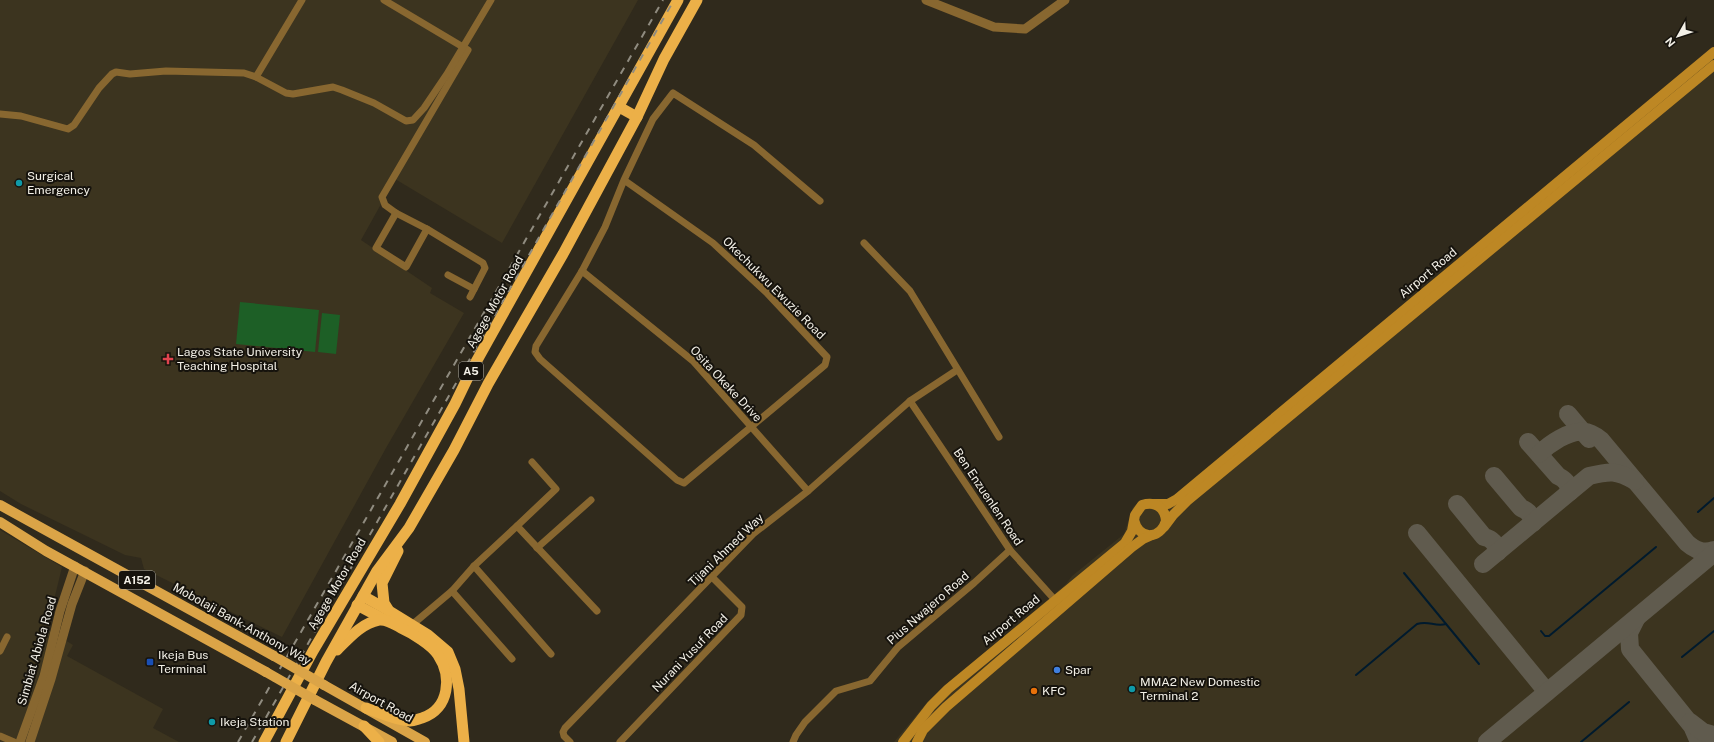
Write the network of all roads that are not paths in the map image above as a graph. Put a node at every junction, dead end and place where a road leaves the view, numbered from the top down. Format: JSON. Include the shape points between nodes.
{"nodes":[{"id":1,"x":302,"y":0,"type":"edge"},
{"id":2,"x":384,"y":0,"type":"edge"},
{"id":3,"x":491,"y":0,"type":"edge"},
{"id":4,"x":678,"y":0,"type":"edge"},
{"id":5,"x":697,"y":0,"type":"edge"},
{"id":6,"x":926,"y":0,"type":"edge"},
{"id":7,"x":1065,"y":0,"type":"edge"},
{"id":8,"x":463,"y":46,"type":"junction"},
{"id":9,"x":1714,"y":52,"type":"edge"},
{"id":10,"x":1714,"y":65,"type":"edge"},
{"id":11,"x":256,"y":77,"type":"junction"},
{"id":12,"x":619,"y":107,"type":"junction"},
{"id":13,"x":0,"y":114,"type":"edge"},
{"id":14,"x":637,"y":117,"type":"junction"},
{"id":15,"x":624,"y":180,"type":"junction"},
{"id":16,"x":820,"y":201,"type":"dead end"},
{"id":17,"x":396,"y":213,"type":"junction"},
{"id":18,"x":428,"y":229,"type":"junction"},
{"id":19,"x":864,"y":243,"type":"dead end"},
{"id":20,"x":582,"y":271,"type":"junction"},
{"id":21,"x":448,"y":275,"type":"dead end"},
{"id":22,"x":474,"y":289,"type":"junction"},
{"id":23,"x":470,"y":297,"type":"dead end"},
{"id":24,"x":956,"y":370,"type":"junction"},
{"id":25,"x":910,"y":401,"type":"junction"},
{"id":26,"x":751,"y":427,"type":"junction"},
{"id":27,"x":999,"y":437,"type":"dead end"},
{"id":28,"x":532,"y":462,"type":"dead end"},
{"id":29,"x":808,"y":491,"type":"junction"},
{"id":30,"x":591,"y":500,"type":"dead end"},
{"id":31,"x":1154,"y":504,"type":"junction"},
{"id":32,"x":0,"y":505,"type":"edge"},
{"id":33,"x":1134,"y":520,"type":"junction"},
{"id":34,"x":0,"y":522,"type":"edge"},
{"id":35,"x":517,"y":526,"type":"junction"},
{"id":36,"x":1164,"y":527,"type":"junction"},
{"id":37,"x":409,"y":528,"type":"junction"},
{"id":38,"x":1152,"y":535,"type":"junction"},
{"id":39,"x":537,"y":548,"type":"junction"},
{"id":40,"x":1010,"y":550,"type":"junction"},
{"id":41,"x":75,"y":566,"type":"junction"},
{"id":42,"x":474,"y":566,"type":"junction"},
{"id":43,"x":85,"y":571,"type":"junction"},
{"id":44,"x":712,"y":577,"type":"junction"},
{"id":45,"x":452,"y":591,"type":"junction"},
{"id":46,"x":1055,"y":600,"type":"junction"},
{"id":47,"x":360,"y":601,"type":"junction"},
{"id":48,"x":597,"y":611,"type":"dead end"},
{"id":49,"x":387,"y":615,"type":"junction"},
{"id":50,"x":413,"y":624,"type":"junction"},
{"id":51,"x":7,"y":637,"type":"dead end"},
{"id":52,"x":0,"y":651,"type":"edge"},
{"id":53,"x":551,"y":654,"type":"dead end"},
{"id":54,"x":512,"y":658,"type":"dead end"},
{"id":55,"x":326,"y":662,"type":"junction"},
{"id":56,"x":324,"y":685,"type":"joint"},
{"id":57,"x":366,"y":708,"type":"junction"},
{"id":58,"x":364,"y":726,"type":"junction"},
{"id":59,"x":0,"y":736,"type":"edge"},
{"id":60,"x":14,"y":742,"type":"edge"},
{"id":61,"x":20,"y":742,"type":"edge"},
{"id":62,"x":30,"y":742,"type":"edge"},
{"id":63,"x":264,"y":742,"type":"edge"},
{"id":64,"x":286,"y":742,"type":"edge"},
{"id":65,"x":379,"y":742,"type":"edge"},
{"id":66,"x":392,"y":742,"type":"edge"},
{"id":67,"x":425,"y":742,"type":"edge"},
{"id":68,"x":464,"y":742,"type":"edge"},
{"id":69,"x":570,"y":742,"type":"edge"},
{"id":70,"x":620,"y":742,"type":"edge"},
{"id":71,"x":794,"y":742,"type":"edge"},
{"id":72,"x":903,"y":742,"type":"edge"},
{"id":73,"x":917,"y":742,"type":"edge"}],
"edges":[{"from":1,"to":11,"type":"street"},
{"from":2,"to":8,"type":"street"},
{"from":3,"to":8,"type":"street"},
{"from":4,"to":12,"type":"highway","name":"Agege Motor Road","number":"A5"},
{"from":5,"to":14,"type":"highway","number":"A5","via":[[664,59]]},
{"from":6,"to":7,"type":"street","via":[[994,26],[1025,29]]},
{"from":8,"to":11,"type":"street","via":[[447,74],[413,120],[406,121],[374,103],[333,87],[293,94],[286,93]]},
{"from":8,"to":17,"type":"street","via":[[468,50],[382,197],[385,205]]},
{"from":9,"to":31,"type":"main road","name":"Airport Road","via":[[1177,499],[1168,504]]},
{"from":10,"to":36,"type":"main road","name":"Airport Road","via":[[1183,505]]},
{"from":11,"to":13,"type":"street","via":[[244,73],[116,72],[106,78],[74,125],[68,129],[21,116]]},
{"from":12,"to":14,"type":"highway"},
{"from":12,"to":63,"type":"highway","name":"Agege Motor Road","number":"A5","via":[[471,371],[400,504],[313,650]]},
{"from":14,"to":37,"type":"highway","number":"A5"},
{"from":15,"to":16,"type":"street","via":[[654,119],[673,93],[754,145]]},
{"from":15,"to":20,"type":"street","via":[[605,227]]},
{"from":15,"to":26,"type":"street","name":"Okechukwu Ewuzie Road","via":[[713,243],[767,293],[827,357],[824,365]]},
{"from":17,"to":18,"type":"street"},
{"from":17,"to":18,"type":"street","via":[[376,248],[406,267]]},
{"from":18,"to":22,"type":"street","via":[[482,263],[485,268]]},
{"from":19,"to":24,"type":"street","via":[[910,291]]},
{"from":20,"to":26,"type":"street","name":"Osita Okeke Drive","via":[[692,361]]},
{"from":20,"to":26,"type":"street","via":[[536,346],[535,352],[540,359],[677,480],[684,483]]},
{"from":21,"to":22,"type":"street"},
{"from":22,"to":23,"type":"street"},
{"from":24,"to":25,"type":"street","name":"Tijani Ahmed Way"},
{"from":24,"to":27,"type":"street"},
{"from":25,"to":29,"type":"street","name":"Tijani Ahmed Way"},
{"from":25,"to":40,"type":"street","name":"Ben Enzuenlen Road"},
{"from":26,"to":29,"type":"street","name":"Osita Okeke Drive"},
{"from":28,"to":35,"type":"street","via":[[556,489]]},
{"from":29,"to":44,"type":"street","name":"Tijani Ahmed Way","via":[[753,534]]},
{"from":30,"to":39,"type":"street"},
{"from":31,"to":33,"type":"main road","via":[[1142,505]]},
{"from":31,"to":36,"type":"main road","via":[[1163,510],[1166,521]]},
{"from":32,"to":56,"type":"main road","name":"Mobolaji Bank-Anthony Way","number":"A152","bridge":true},
{"from":33,"to":38,"type":"main road","via":[[1138,530]]},
{"from":33,"to":46,"type":"main road","name":"Airport Road","via":[[1132,531],[1125,542]]},
{"from":34,"to":41,"type":"main road","number":"A152"},
{"from":35,"to":39,"type":"street"},
{"from":35,"to":42,"type":"street"},
{"from":36,"to":38,"type":"main road"},
{"from":37,"to":47,"type":"highway","number":"A5","via":[[377,571]]},
{"from":37,"to":49,"type":"highway","via":[[382,583]]},
{"from":38,"to":73,"type":"main road","name":"Airport Road","via":[[1132,548],[946,706],[923,730]]},
{"from":39,"to":48,"type":"street"},
{"from":40,"to":46,"type":"street","name":"Ben Enzuenlen Road"},
{"from":40,"to":71,"type":"street","name":"Pius Nwajero Road","via":[[898,647],[870,681],[836,691],[805,722]]},
{"from":41,"to":43,"type":"main road","number":"A152"},
{"from":41,"to":61,"type":"street","name":"Simbiat Abiola Road","via":[[60,611],[44,676]]},
{"from":42,"to":45,"type":"street"},
{"from":42,"to":53,"type":"street"},
{"from":43,"to":58,"type":"main road","number":"A152","bridge":true},
{"from":43,"to":62,"type":"street","via":[[72,604]]},
{"from":44,"to":69,"type":"street","name":"Tijani Ahmed Way","via":[[563,732]]},
{"from":44,"to":70,"type":"street","name":"Nurani Yusuf Road","via":[[742,607],[742,615]]},
{"from":45,"to":50,"type":"street"},
{"from":45,"to":54,"type":"street"},
{"from":46,"to":72,"type":"main road","name":"Airport Road","via":[[948,689]]},
{"from":47,"to":49,"type":"highway"},
{"from":47,"to":55,"type":"highway","number":"A5"},
{"from":49,"to":50,"type":"highway"},
{"from":49,"to":55,"type":"highway","via":[[352,634]]},
{"from":49,"to":57,"type":"highway","via":[[438,653],[446,670],[447,689],[440,706],[428,716],[412,721]]},
{"from":50,"to":68,"type":"highway","via":[[448,652],[459,689]]},
{"from":51,"to":52,"type":"street"},
{"from":55,"to":64,"type":"highway","number":"A5"},
{"from":56,"to":57,"type":"main road","name":"Airport Road","number":"A152"},
{"from":57,"to":67,"type":"main road","name":"Airport Road","number":"A152"},
{"from":58,"to":65,"type":"highway"},
{"from":58,"to":66,"type":"main road","number":"A152"},
{"from":59,"to":60,"type":"street"}]}
